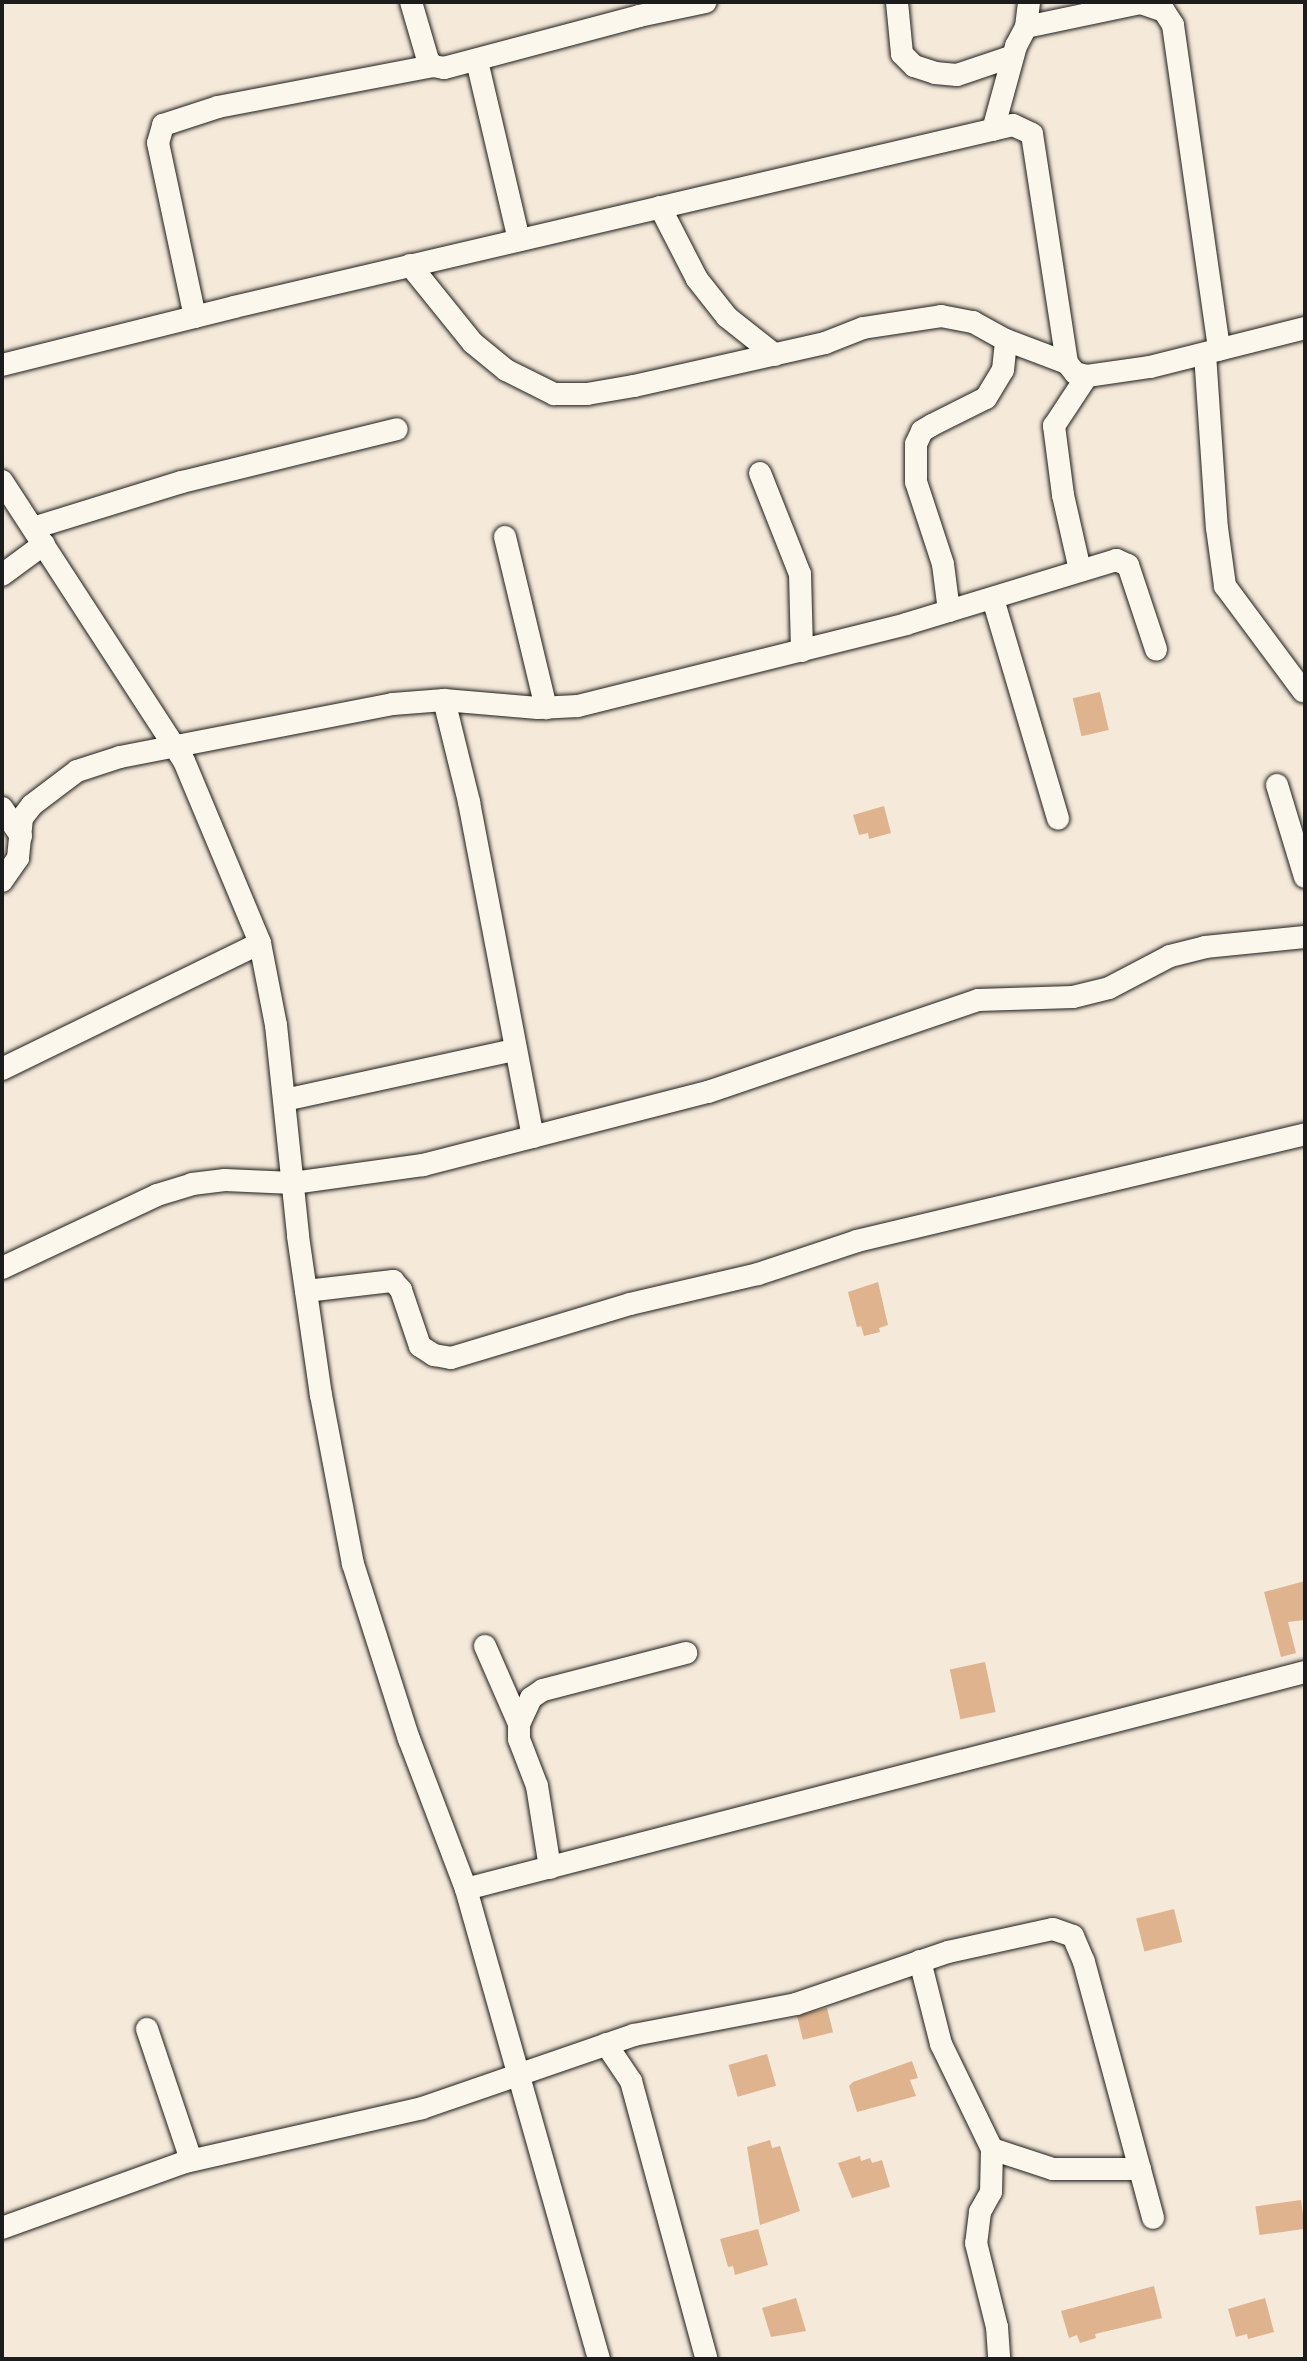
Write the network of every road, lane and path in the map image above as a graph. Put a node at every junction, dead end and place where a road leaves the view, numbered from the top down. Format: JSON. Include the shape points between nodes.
{"nodes":[{"id":1,"x":411,"y":2,"type":"edge"},
{"id":2,"x":706,"y":2,"type":"edge"},
{"id":3,"x":897,"y":2,"type":"edge"},
{"id":4,"x":1029,"y":2,"type":"edge"},
{"id":5,"x":1026,"y":27,"type":"junction"},
{"id":6,"x":1013,"y":56,"type":"junction"},
{"id":7,"x":477,"y":61,"type":"junction"},
{"id":8,"x":433,"y":66,"type":"junction"},
{"id":9,"x":993,"y":130,"type":"junction"},
{"id":10,"x":660,"y":207,"type":"junction"},
{"id":11,"x":519,"y":240,"type":"junction"},
{"id":12,"x":410,"y":265,"type":"junction"},
{"id":13,"x":195,"y":317,"type":"junction"},
{"id":14,"x":1305,"y":328,"type":"edge"},
{"id":15,"x":1006,"y":340,"type":"junction"},
{"id":16,"x":1212,"y":352,"type":"junction"},
{"id":17,"x":775,"y":355,"type":"junction"},
{"id":18,"x":1067,"y":363,"type":"junction"},
{"id":19,"x":2,"y":365,"type":"edge"},
{"id":20,"x":1087,"y":376,"type":"junction"},
{"id":21,"x":397,"y":429,"type":"dead end"},
{"id":22,"x":760,"y":473,"type":"dead end"},
{"id":23,"x":2,"y":481,"type":"edge"},
{"id":24,"x":38,"y":536,"type":"junction"},
{"id":25,"x":505,"y":537,"type":"dead end"},
{"id":26,"x":1080,"y":570,"type":"junction"},
{"id":27,"x":2,"y":575,"type":"edge"},
{"id":28,"x":993,"y":599,"type":"junction"},
{"id":29,"x":949,"y":611,"type":"junction"},
{"id":30,"x":1156,"y":649,"type":"dead end"},
{"id":31,"x":802,"y":651,"type":"junction"},
{"id":32,"x":1303,"y":691,"type":"edge"},
{"id":33,"x":444,"y":700,"type":"junction"},
{"id":34,"x":546,"y":708,"type":"junction"},
{"id":35,"x":176,"y":747,"type":"junction"},
{"id":36,"x":1277,"y":785,"type":"dead end"},
{"id":37,"x":2,"y":808,"type":"edge"},
{"id":38,"x":1058,"y":819,"type":"dead end"},
{"id":39,"x":21,"y":836,"type":"junction"},
{"id":40,"x":1305,"y":877,"type":"edge"},
{"id":41,"x":2,"y":881,"type":"edge"},
{"id":42,"x":1305,"y":937,"type":"edge"},
{"id":43,"x":260,"y":943,"type":"junction"},
{"id":44,"x":514,"y":1050,"type":"junction"},
{"id":45,"x":2,"y":1069,"type":"edge"},
{"id":46,"x":285,"y":1100,"type":"junction"},
{"id":47,"x":1305,"y":1134,"type":"edge"},
{"id":48,"x":533,"y":1137,"type":"junction"},
{"id":49,"x":293,"y":1183,"type":"junction"},
{"id":50,"x":2,"y":1268,"type":"edge"},
{"id":51,"x":306,"y":1291,"type":"junction"},
{"id":52,"x":485,"y":1646,"type":"dead end"},
{"id":53,"x":686,"y":1653,"type":"dead end"},
{"id":54,"x":1305,"y":1672,"type":"edge"},
{"id":55,"x":519,"y":1724,"type":"junction"},
{"id":56,"x":550,"y":1868,"type":"junction"},
{"id":57,"x":466,"y":1889,"type":"junction"},
{"id":58,"x":920,"y":1961,"type":"junction"},
{"id":59,"x":147,"y":2029,"type":"dead end"},
{"id":60,"x":606,"y":2044,"type":"junction"},
{"id":61,"x":519,"y":2073,"type":"junction"},
{"id":62,"x":992,"y":2149,"type":"junction"},
{"id":63,"x":191,"y":2160,"type":"junction"},
{"id":64,"x":1140,"y":2169,"type":"junction"},
{"id":65,"x":1153,"y":2218,"type":"dead end"},
{"id":66,"x":2,"y":2228,"type":"edge"},
{"id":67,"x":706,"y":2358,"type":"edge"},
{"id":68,"x":599,"y":2359,"type":"edge"},
{"id":69,"x":999,"y":2359,"type":"edge"}],
"edges":[{"from":1,"to":8,"type":"street"},
{"from":2,"to":7,"type":"street"},
{"from":3,"to":6,"type":"street","via":[[902,54],[914,66],[957,75]]},
{"from":4,"to":5,"type":"street"},
{"from":5,"to":6,"type":"street"},
{"from":5,"to":16,"type":"street","via":[[1141,3],[1164,11],[1173,25]]},
{"from":6,"to":9,"type":"street"},
{"from":7,"to":8,"type":"street"},
{"from":7,"to":11,"type":"street"},
{"from":8,"to":13,"type":"street","via":[[218,107],[163,125],[158,143]]},
{"from":9,"to":10,"type":"street"},
{"from":9,"to":18,"type":"street","via":[[1013,125],[1032,134]]},
{"from":10,"to":11,"type":"street"},
{"from":10,"to":17,"type":"street","via":[[697,279],[727,317]]},
{"from":11,"to":12,"type":"street"},
{"from":12,"to":13,"type":"street"},
{"from":12,"to":17,"type":"street","via":[[473,343],[506,370],[554,394],[603,392]]},
{"from":13,"to":19,"type":"street"},
{"from":14,"to":16,"type":"street"},
{"from":15,"to":17,"type":"street","via":[[973,322],[941,316],[863,328]]},
{"from":15,"to":18,"type":"street"},
{"from":15,"to":29,"type":"street","via":[[1003,370],[986,398],[922,431],[916,444],[916,482],[943,564]]},
{"from":16,"to":20,"type":"street"},
{"from":16,"to":32,"type":"street","via":[[1217,528],[1225,586]]},
{"from":18,"to":20,"type":"street","via":[[1075,373]]},
{"from":20,"to":26,"type":"street","via":[[1054,426]]},
{"from":21,"to":24,"type":"street","via":[[182,482]]},
{"from":22,"to":31,"type":"street","via":[[800,574]]},
{"from":23,"to":24,"type":"street"},
{"from":24,"to":27,"type":"street"},
{"from":24,"to":35,"type":"street"},
{"from":25,"to":34,"type":"street"},
{"from":26,"to":28,"type":"street"},
{"from":26,"to":30,"type":"street","via":[[1116,560],[1128,565]]},
{"from":28,"to":29,"type":"street"},
{"from":28,"to":38,"type":"street"},
{"from":29,"to":31,"type":"street"},
{"from":31,"to":34,"type":"street","via":[[615,698]]},
{"from":33,"to":34,"type":"street"},
{"from":33,"to":35,"type":"street","via":[[393,704]]},
{"from":33,"to":44,"type":"street","via":[[469,802]]},
{"from":35,"to":39,"type":"street","via":[[77,771],[32,805],[22,818]]},
{"from":35,"to":43,"type":"street"},
{"from":36,"to":40,"type":"street"},
{"from":37,"to":39,"type":"street"},
{"from":39,"to":41,"type":"street","via":[[18,858]]},
{"from":42,"to":48,"type":"street","via":[[1205,947],[1170,956],[1109,988],[1073,997],[978,1000],[708,1092]]},
{"from":43,"to":45,"type":"street"},
{"from":43,"to":46,"type":"street"},
{"from":44,"to":46,"type":"street"},
{"from":44,"to":48,"type":"street"},
{"from":46,"to":49,"type":"street"},
{"from":47,"to":51,"type":"street","via":[[857,1241],[758,1274],[630,1304],[451,1358],[420,1346],[393,1281]]},
{"from":48,"to":49,"type":"street","via":[[423,1165]]},
{"from":49,"to":50,"type":"street","via":[[192,1184],[157,1195]]},
{"from":49,"to":51,"type":"street"},
{"from":51,"to":57,"type":"street","via":[[353,1564],[409,1739]]},
{"from":52,"to":55,"type":"street"},
{"from":53,"to":55,"type":"street","via":[[543,1690],[531,1698]]},
{"from":54,"to":56,"type":"street"},
{"from":55,"to":56,"type":"street","via":[[521,1748],[539,1795]]},
{"from":56,"to":57,"type":"street"},
{"from":57,"to":61,"type":"street"},
{"from":58,"to":60,"type":"street","via":[[796,2004]]},
{"from":58,"to":62,"type":"street","via":[[941,2044]]},
{"from":58,"to":64,"type":"street","via":[[1053,1929],[1073,1936]]},
{"from":59,"to":63,"type":"street"},
{"from":60,"to":61,"type":"street"},
{"from":60,"to":67,"type":"street","via":[[631,2081]]},
{"from":61,"to":63,"type":"street","via":[[422,2108]]},
{"from":61,"to":68,"type":"street"},
{"from":62,"to":64,"type":"street","via":[[1053,2169]]},
{"from":62,"to":69,"type":"street","via":[[991,2192],[980,2212],[976,2243],[997,2327]]},
{"from":63,"to":66,"type":"street"},
{"from":64,"to":65,"type":"street"}]}
